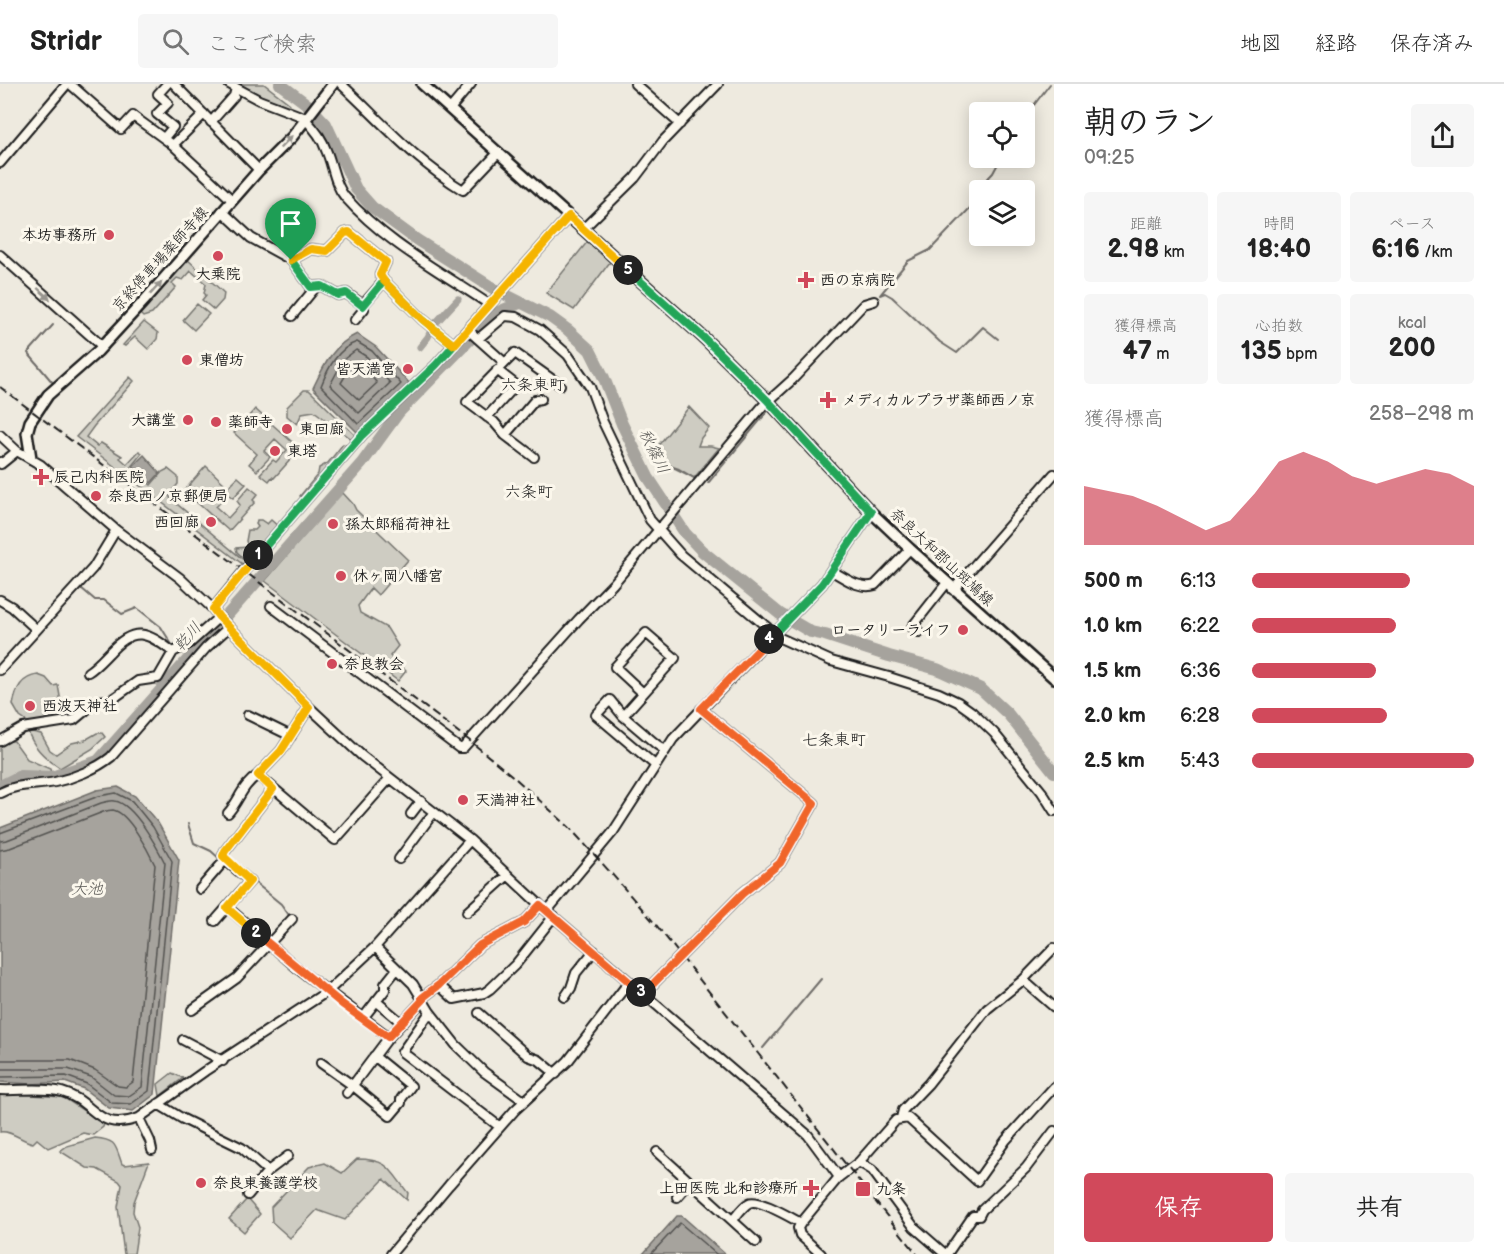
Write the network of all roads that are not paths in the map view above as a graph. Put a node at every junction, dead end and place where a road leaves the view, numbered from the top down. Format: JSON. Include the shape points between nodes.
{"nodes":[{"id":1,"x":68,"y":84,"type":"edge"},
{"id":2,"x":167,"y":84,"type":"edge"},
{"id":3,"x":174,"y":84,"type":"edge"},
{"id":4,"x":333,"y":84,"type":"edge"},
{"id":5,"x":341,"y":84,"type":"edge"},
{"id":6,"x":422,"y":84,"type":"edge"},
{"id":7,"x":471,"y":84,"type":"edge"},
{"id":8,"x":635,"y":84,"type":"edge"},
{"id":9,"x":718,"y":84,"type":"edge"},
{"id":10,"x":232,"y":86,"type":"edge"},
{"id":11,"x":450,"y":109,"type":"junction"},
{"id":12,"x":204,"y":114,"type":"junction"},
{"id":13,"x":306,"y":118,"type":"junction"},
{"id":14,"x":211,"y":122,"type":"junction"},
{"id":15,"x":680,"y":124,"type":"junction"},
{"id":16,"x":164,"y":138,"type":"junction"},
{"id":17,"x":173,"y":145,"type":"junction"},
{"id":18,"x":499,"y":152,"type":"junction"},
{"id":19,"x":0,"y":163,"type":"edge"},
{"id":20,"x":259,"y":170,"type":"junction"},
{"id":21,"x":232,"y":200,"type":"junction"},
{"id":22,"x":222,"y":211,"type":"junction"},
{"id":23,"x":569,"y":216,"type":"junction"},
{"id":24,"x":583,"y":229,"type":"junction"},
{"id":25,"x":0,"y":255,"type":"edge"},
{"id":26,"x":291,"y":260,"type":"junction"},
{"id":27,"x":384,"y":281,"type":"junction"},
{"id":28,"x":315,"y":288,"type":"junction"},
{"id":29,"x":874,"y":301,"type":"dead end"},
{"id":30,"x":490,"y":305,"type":"junction"},
{"id":31,"x":363,"y":306,"type":"junction"},
{"id":32,"x":292,"y":316,"type":"dead end"},
{"id":33,"x":356,"y":320,"type":"dead end"},
{"id":34,"x":468,"y":330,"type":"junction"},
{"id":35,"x":478,"y":339,"type":"junction"},
{"id":36,"x":454,"y":345,"type":"junction"},
{"id":37,"x":102,"y":346,"type":"junction"},
{"id":38,"x":505,"y":363,"type":"junction"},
{"id":39,"x":497,"y":370,"type":"junction"},
{"id":40,"x":560,"y":385,"type":"dead end"},
{"id":41,"x":541,"y":399,"type":"dead end"},
{"id":42,"x":768,"y":401,"type":"junction"},
{"id":43,"x":487,"y":417,"type":"junction"},
{"id":44,"x":0,"y":435,"type":"edge"},
{"id":45,"x":504,"y":435,"type":"junction"},
{"id":46,"x":17,"y":451,"type":"junction"},
{"id":47,"x":534,"y":457,"type":"dead end"},
{"id":48,"x":31,"y":458,"type":"junction"},
{"id":49,"x":0,"y":462,"type":"edge"},
{"id":50,"x":1054,"y":474,"type":"edge"},
{"id":51,"x":871,"y":512,"type":"junction"},
{"id":52,"x":116,"y":530,"type":"junction"},
{"id":53,"x":658,"y":530,"type":"junction"},
{"id":54,"x":910,"y":549,"type":"junction"},
{"id":55,"x":832,"y":571,"type":"junction"},
{"id":56,"x":950,"y":587,"type":"junction"},
{"id":57,"x":0,"y":600,"type":"edge"},
{"id":58,"x":271,"y":606,"type":"dead end"},
{"id":59,"x":213,"y":609,"type":"junction"},
{"id":60,"x":219,"y":617,"type":"junction"},
{"id":61,"x":229,"y":627,"type":"junction"},
{"id":62,"x":913,"y":628,"type":"dead end"},
{"id":63,"x":36,"y":629,"type":"junction"},
{"id":64,"x":777,"y":631,"type":"junction"},
{"id":65,"x":173,"y":652,"type":"junction"},
{"id":66,"x":0,"y":670,"type":"edge"},
{"id":67,"x":88,"y":672,"type":"dead end"},
{"id":68,"x":1054,"y":678,"type":"edge"},
{"id":69,"x":643,"y":693,"type":"junction"},
{"id":70,"x":309,"y":707,"type":"junction"},
{"id":71,"x":701,"y":709,"type":"junction"},
{"id":72,"x":248,"y":715,"type":"dead end"},
{"id":73,"x":623,"y":716,"type":"junction"},
{"id":74,"x":291,"y":736,"type":"junction"},
{"id":75,"x":0,"y":741,"type":"edge"},
{"id":76,"x":665,"y":750,"type":"junction"},
{"id":77,"x":655,"y":765,"type":"junction"},
{"id":78,"x":258,"y":775,"type":"junction"},
{"id":79,"x":390,"y":778,"type":"junction"},
{"id":80,"x":273,"y":789,"type":"junction"},
{"id":81,"x":0,"y":793,"type":"edge"},
{"id":82,"x":421,"y":801,"type":"junction"},
{"id":83,"x":1054,"y":811,"type":"edge"},
{"id":84,"x":434,"y":812,"type":"junction"},
{"id":85,"x":228,"y":813,"type":"dead end"},
{"id":86,"x":411,"y":814,"type":"dead end"},
{"id":87,"x":470,"y":840,"type":"junction"},
{"id":88,"x":399,"y":859,"type":"dead end"},
{"id":89,"x":225,"y":860,"type":"junction"},
{"id":90,"x":508,"y":875,"type":"junction"},
{"id":91,"x":200,"y":889,"type":"dead end"},
{"id":92,"x":227,"y":908,"type":"junction"},
{"id":93,"x":547,"y":911,"type":"junction"},
{"id":94,"x":467,"y":912,"type":"dead end"},
{"id":95,"x":292,"y":919,"type":"dead end"},
{"id":96,"x":215,"y":921,"type":"dead end"},
{"id":97,"x":269,"y":945,"type":"junction"},
{"id":98,"x":375,"y":947,"type":"junction"},
{"id":99,"x":1054,"y":948,"type":"edge"},
{"id":100,"x":594,"y":951,"type":"junction"},
{"id":101,"x":398,"y":969,"type":"junction"},
{"id":102,"x":1023,"y":980,"type":"junction"},
{"id":103,"x":629,"y":982,"type":"junction"},
{"id":104,"x":439,"y":985,"type":"junction"},
{"id":105,"x":328,"y":991,"type":"junction"},
{"id":106,"x":643,"y":994,"type":"junction"},
{"id":107,"x":566,"y":997,"type":"dead end"},
{"id":108,"x":422,"y":999,"type":"junction"},
{"id":109,"x":376,"y":1001,"type":"junction"},
{"id":110,"x":1054,"y":1007,"type":"edge"},
{"id":111,"x":192,"y":1010,"type":"dead end"},
{"id":112,"x":430,"y":1012,"type":"junction"},
{"id":113,"x":367,"y":1013,"type":"dead end"},
{"id":114,"x":479,"y":1013,"type":"dead end"},
{"id":115,"x":402,"y":1023,"type":"junction"},
{"id":116,"x":388,"y":1037,"type":"junction"},
{"id":117,"x":183,"y":1040,"type":"dead end"},
{"id":118,"x":375,"y":1056,"type":"junction"},
{"id":119,"x":223,"y":1061,"type":"junction"},
{"id":120,"x":321,"y":1063,"type":"dead end"},
{"id":121,"x":556,"y":1074,"type":"junction"},
{"id":122,"x":352,"y":1085,"type":"junction"},
{"id":123,"x":1054,"y":1087,"type":"edge"},
{"id":124,"x":0,"y":1090,"type":"edge"},
{"id":125,"x":346,"y":1093,"type":"dead end"},
{"id":126,"x":524,"y":1101,"type":"junction"},
{"id":127,"x":158,"y":1104,"type":"junction"},
{"id":128,"x":139,"y":1118,"type":"junction"},
{"id":129,"x":901,"y":1118,"type":"junction"},
{"id":130,"x":500,"y":1127,"type":"junction"},
{"id":131,"x":1054,"y":1131,"type":"edge"},
{"id":132,"x":152,"y":1150,"type":"dead end"},
{"id":133,"x":657,"y":1152,"type":"dead end"},
{"id":134,"x":288,"y":1156,"type":"dead end"},
{"id":135,"x":859,"y":1162,"type":"junction"},
{"id":136,"x":268,"y":1171,"type":"junction"},
{"id":137,"x":839,"y":1177,"type":"junction"},
{"id":138,"x":690,"y":1182,"type":"junction"},
{"id":139,"x":248,"y":1195,"type":"dead end"},
{"id":140,"x":677,"y":1197,"type":"dead end"},
{"id":141,"x":733,"y":1220,"type":"junction"},
{"id":142,"x":801,"y":1223,"type":"junction"},
{"id":143,"x":756,"y":1242,"type":"dead end"},
{"id":144,"x":391,"y":1254,"type":"edge"},
{"id":145,"x":821,"y":1254,"type":"edge"},
{"id":146,"x":946,"y":1254,"type":"edge"}],
"edges":[{"from":1,"to":16,"type":"street","via":[[121,129],[133,116]]},
{"from":1,"to":19,"type":"street"},
{"from":2,"to":16,"type":"street","via":[[158,94],[168,103],[157,114],[173,127]]},
{"from":3,"to":12,"type":"street"},
{"from":4,"to":13,"type":"main road","name":"京終停車場薬師寺線"},
{"from":5,"to":18,"type":"street","via":[[418,159],[463,190]]},
{"from":6,"to":11,"type":"main road","name":"奈良大和郡山斑鳩線"},
{"from":7,"to":11,"type":"street"},
{"from":8,"to":15,"type":"street"},
{"from":9,"to":15,"type":"street"},
{"from":10,"to":13,"type":"street"},
{"from":10,"to":14,"type":"street","via":[[234,96]]},
{"from":11,"to":18,"type":"main road","name":"奈良大和郡山斑鳩線"},
{"from":12,"to":14,"type":"street"},
{"from":12,"to":17,"type":"street"},
{"from":20,"to":13,"type":"main road","name":"京終停車場薬師寺線","one_way":true},
{"from":13,"to":30,"type":"street","via":[[326,149],[344,196],[391,239]]},
{"from":14,"to":20,"type":"street"},
{"from":15,"to":24,"type":"street"},
{"from":16,"to":17,"type":"street"},
{"from":17,"to":21,"type":"street"},
{"from":18,"to":23,"type":"main road","name":"奈良大和郡山斑鳩線"},
{"from":20,"to":21,"type":"main road","name":"京終停車場薬師寺線"},
{"from":21,"to":22,"type":"main road","name":"京終停車場薬師寺線"},
{"from":22,"to":26,"type":"street","via":[[251,238]]},
{"from":37,"to":22,"type":"main road","name":"京終停車場薬師寺線","one_way":true},
{"from":23,"to":24,"type":"main road","name":"奈良大和郡山斑鳩線"},
{"from":23,"to":30,"type":"street"},
{"from":24,"to":42,"type":"main road","name":"奈良大和郡山斑鳩線"},
{"from":25,"to":37,"type":"street","one_way":true},
{"from":26,"to":27,"type":"street","via":[[311,249],[327,251],[349,232],[386,262],[380,275]]},
{"from":26,"to":28,"type":"street"},
{"from":27,"to":31,"type":"street"},
{"from":27,"to":36,"type":"street"},
{"from":28,"to":31,"type":"street","via":[[322,286],[338,295],[346,293]]},
{"from":28,"to":32,"type":"street"},
{"from":29,"to":42,"type":"street","via":[[864,304]]},
{"from":30,"to":34,"type":"street"},
{"from":31,"to":33,"type":"street"},
{"from":34,"to":35,"type":"street"},
{"from":34,"to":36,"type":"street"},
{"from":35,"to":38,"type":"street"},
{"from":35,"to":53,"type":"street","via":[[505,316],[516,317],[540,330],[568,355],[590,387],[643,508]]},
{"from":36,"to":59,"type":"street","via":[[362,435]]},
{"from":37,"to":48,"type":"main road","name":"京終停車場薬師寺線","via":[[48,395],[33,416],[27,433]]},
{"from":38,"to":39,"type":"street"},
{"from":38,"to":40,"type":"street","via":[[515,353]]},
{"from":39,"to":43,"type":"street","via":[[516,385]]},
{"from":39,"to":43,"type":"street","via":[[467,402]]},
{"from":41,"to":45,"type":"street","via":[[535,400]]},
{"from":42,"to":51,"type":"main road","name":"奈良大和郡山斑鳩線"},
{"from":42,"to":53,"type":"street"},
{"from":43,"to":45,"type":"street"},
{"from":44,"to":46,"type":"street"},
{"from":45,"to":47,"type":"street"},
{"from":46,"to":48,"type":"street"},
{"from":46,"to":49,"type":"street"},
{"from":48,"to":52,"type":"street"},
{"from":50,"to":56,"type":"street"},
{"from":51,"to":54,"type":"main road","name":"奈良大和郡山斑鳩線"},
{"from":51,"to":55,"type":"street"},
{"from":52,"to":59,"type":"street"},
{"from":52,"to":63,"type":"street","via":[[93,568]]},
{"from":53,"to":58,"type":"street","via":[[614,584],[464,748]]},
{"from":53,"to":64,"type":"street","via":[[681,555]]},
{"from":54,"to":55,"type":"street","via":[[868,588]]},
{"from":54,"to":56,"type":"main road","name":"奈良大和郡山斑鳩線"},
{"from":55,"to":64,"type":"street"},
{"from":56,"to":62,"type":"street"},
{"from":56,"to":68,"type":"main road","name":"奈良大和郡山斑鳩線"},
{"from":57,"to":63,"type":"street"},
{"from":59,"to":60,"type":"street"},
{"from":60,"to":61,"type":"street"},
{"from":60,"to":65,"type":"street","via":[[189,644]]},
{"from":61,"to":70,"type":"street"},
{"from":61,"to":81,"type":"street","via":[[101,765],[54,782],[20,785]]},
{"from":63,"to":66,"type":"street"},
{"from":64,"to":71,"type":"street"},
{"from":64,"to":83,"type":"street","via":[[798,647],[831,661],[889,676],[958,702],[994,733]]},
{"from":65,"to":67,"type":"street","via":[[149,635],[135,634]]},
{"from":65,"to":75,"type":"street","via":[[158,678],[138,681],[111,700],[97,701],[74,720],[23,728]]},
{"from":69,"to":69,"type":"street","via":[[675,658],[646,633],[615,668]]},
{"from":69,"to":73,"type":"street"},
{"from":70,"to":74,"type":"street"},
{"from":70,"to":79,"type":"street"},
{"from":71,"to":76,"type":"street"},
{"from":71,"to":106,"type":"street","via":[[814,803],[780,863],[742,894]]},
{"from":72,"to":74,"type":"street"},
{"from":73,"to":76,"type":"street"},
{"from":73,"to":77,"type":"street","via":[[610,700],[596,715]]},
{"from":74,"to":78,"type":"street"},
{"from":76,"to":77,"type":"street"},
{"from":77,"to":93,"type":"street","via":[[613,832]]},
{"from":78,"to":80,"type":"street"},
{"from":78,"to":85,"type":"street","via":[[245,786]]},
{"from":79,"to":80,"type":"street","via":[[335,840]]},
{"from":79,"to":82,"type":"street"},
{"from":80,"to":89,"type":"street","via":[[225,851]]},
{"from":82,"to":84,"type":"street"},
{"from":82,"to":86,"type":"street"},
{"from":84,"to":87,"type":"street"},
{"from":84,"to":88,"type":"street"},
{"from":87,"to":90,"type":"street"},
{"from":87,"to":98,"type":"street"},
{"from":89,"to":91,"type":"street"},
{"from":89,"to":92,"type":"street","via":[[250,881]]},
{"from":90,"to":93,"type":"street"},
{"from":90,"to":94,"type":"street"},
{"from":92,"to":96,"type":"street"},
{"from":92,"to":97,"type":"street"},
{"from":93,"to":100,"type":"street"},
{"from":93,"to":104,"type":"street","via":[[480,945]]},
{"from":93,"to":104,"type":"street","via":[[524,955],[490,989],[454,999]]},
{"from":95,"to":97,"type":"street"},
{"from":97,"to":105,"type":"street"},
{"from":97,"to":111,"type":"street","via":[[225,988]]},
{"from":98,"to":101,"type":"street"},
{"from":98,"to":105,"type":"street"},
{"from":99,"to":102,"type":"street"},
{"from":100,"to":103,"type":"street"},
{"from":100,"to":107,"type":"street","via":[[576,973]]},
{"from":101,"to":108,"type":"street"},
{"from":101,"to":109,"type":"street"},
{"from":102,"to":110,"type":"street"},
{"from":102,"to":129,"type":"street","via":[[987,1009],[903,1110]]},
{"from":103,"to":106,"type":"street"},
{"from":103,"to":121,"type":"street"},
{"from":104,"to":108,"type":"street"},
{"from":105,"to":116,"type":"street"},
{"from":105,"to":119,"type":"street"},
{"from":106,"to":137,"type":"street","via":[[808,1135]]},
{"from":108,"to":112,"type":"street"},
{"from":108,"to":115,"type":"street"},
{"from":109,"to":113,"type":"street"},
{"from":109,"to":115,"type":"street"},
{"from":112,"to":126,"type":"street","via":[[484,1072]]},
{"from":112,"to":130,"type":"street","via":[[402,1052]]},
{"from":114,"to":121,"type":"street","via":[[528,1056],[539,1059]]},
{"from":115,"to":116,"type":"street"},
{"from":116,"to":118,"type":"street"},
{"from":117,"to":119,"type":"street"},
{"from":118,"to":122,"type":"street"},
{"from":118,"to":122,"type":"street","via":[[411,1086],[401,1103],[390,1116]]},
{"from":119,"to":127,"type":"street"},
{"from":120,"to":122,"type":"street"},
{"from":121,"to":126,"type":"street"},
{"from":122,"to":125,"type":"street"},
{"from":123,"to":129,"type":"street","via":[[1006,1140],[977,1181],[908,1118]]},
{"from":124,"to":128,"type":"street","via":[[60,1092],[111,1122]]},
{"from":126,"to":130,"type":"street"},
{"from":127,"to":128,"type":"street"},
{"from":127,"to":136,"type":"street","via":[[242,1148]]},
{"from":128,"to":132,"type":"street"},
{"from":129,"to":135,"type":"street"},
{"from":130,"to":144,"type":"street"},
{"from":131,"to":146,"type":"street","via":[[1026,1168],[979,1216],[973,1216]]},
{"from":133,"to":138,"type":"street"},
{"from":134,"to":136,"type":"street"},
{"from":135,"to":137,"type":"street"},
{"from":135,"to":146,"type":"street","via":[[872,1170],[914,1227]]},
{"from":136,"to":139,"type":"street"},
{"from":137,"to":142,"type":"street"},
{"from":138,"to":140,"type":"street"},
{"from":138,"to":141,"type":"street"},
{"from":141,"to":142,"type":"street","via":[[753,1202],[772,1207]]},
{"from":141,"to":143,"type":"street"},
{"from":142,"to":145,"type":"street","via":[[800,1235]]}]}
